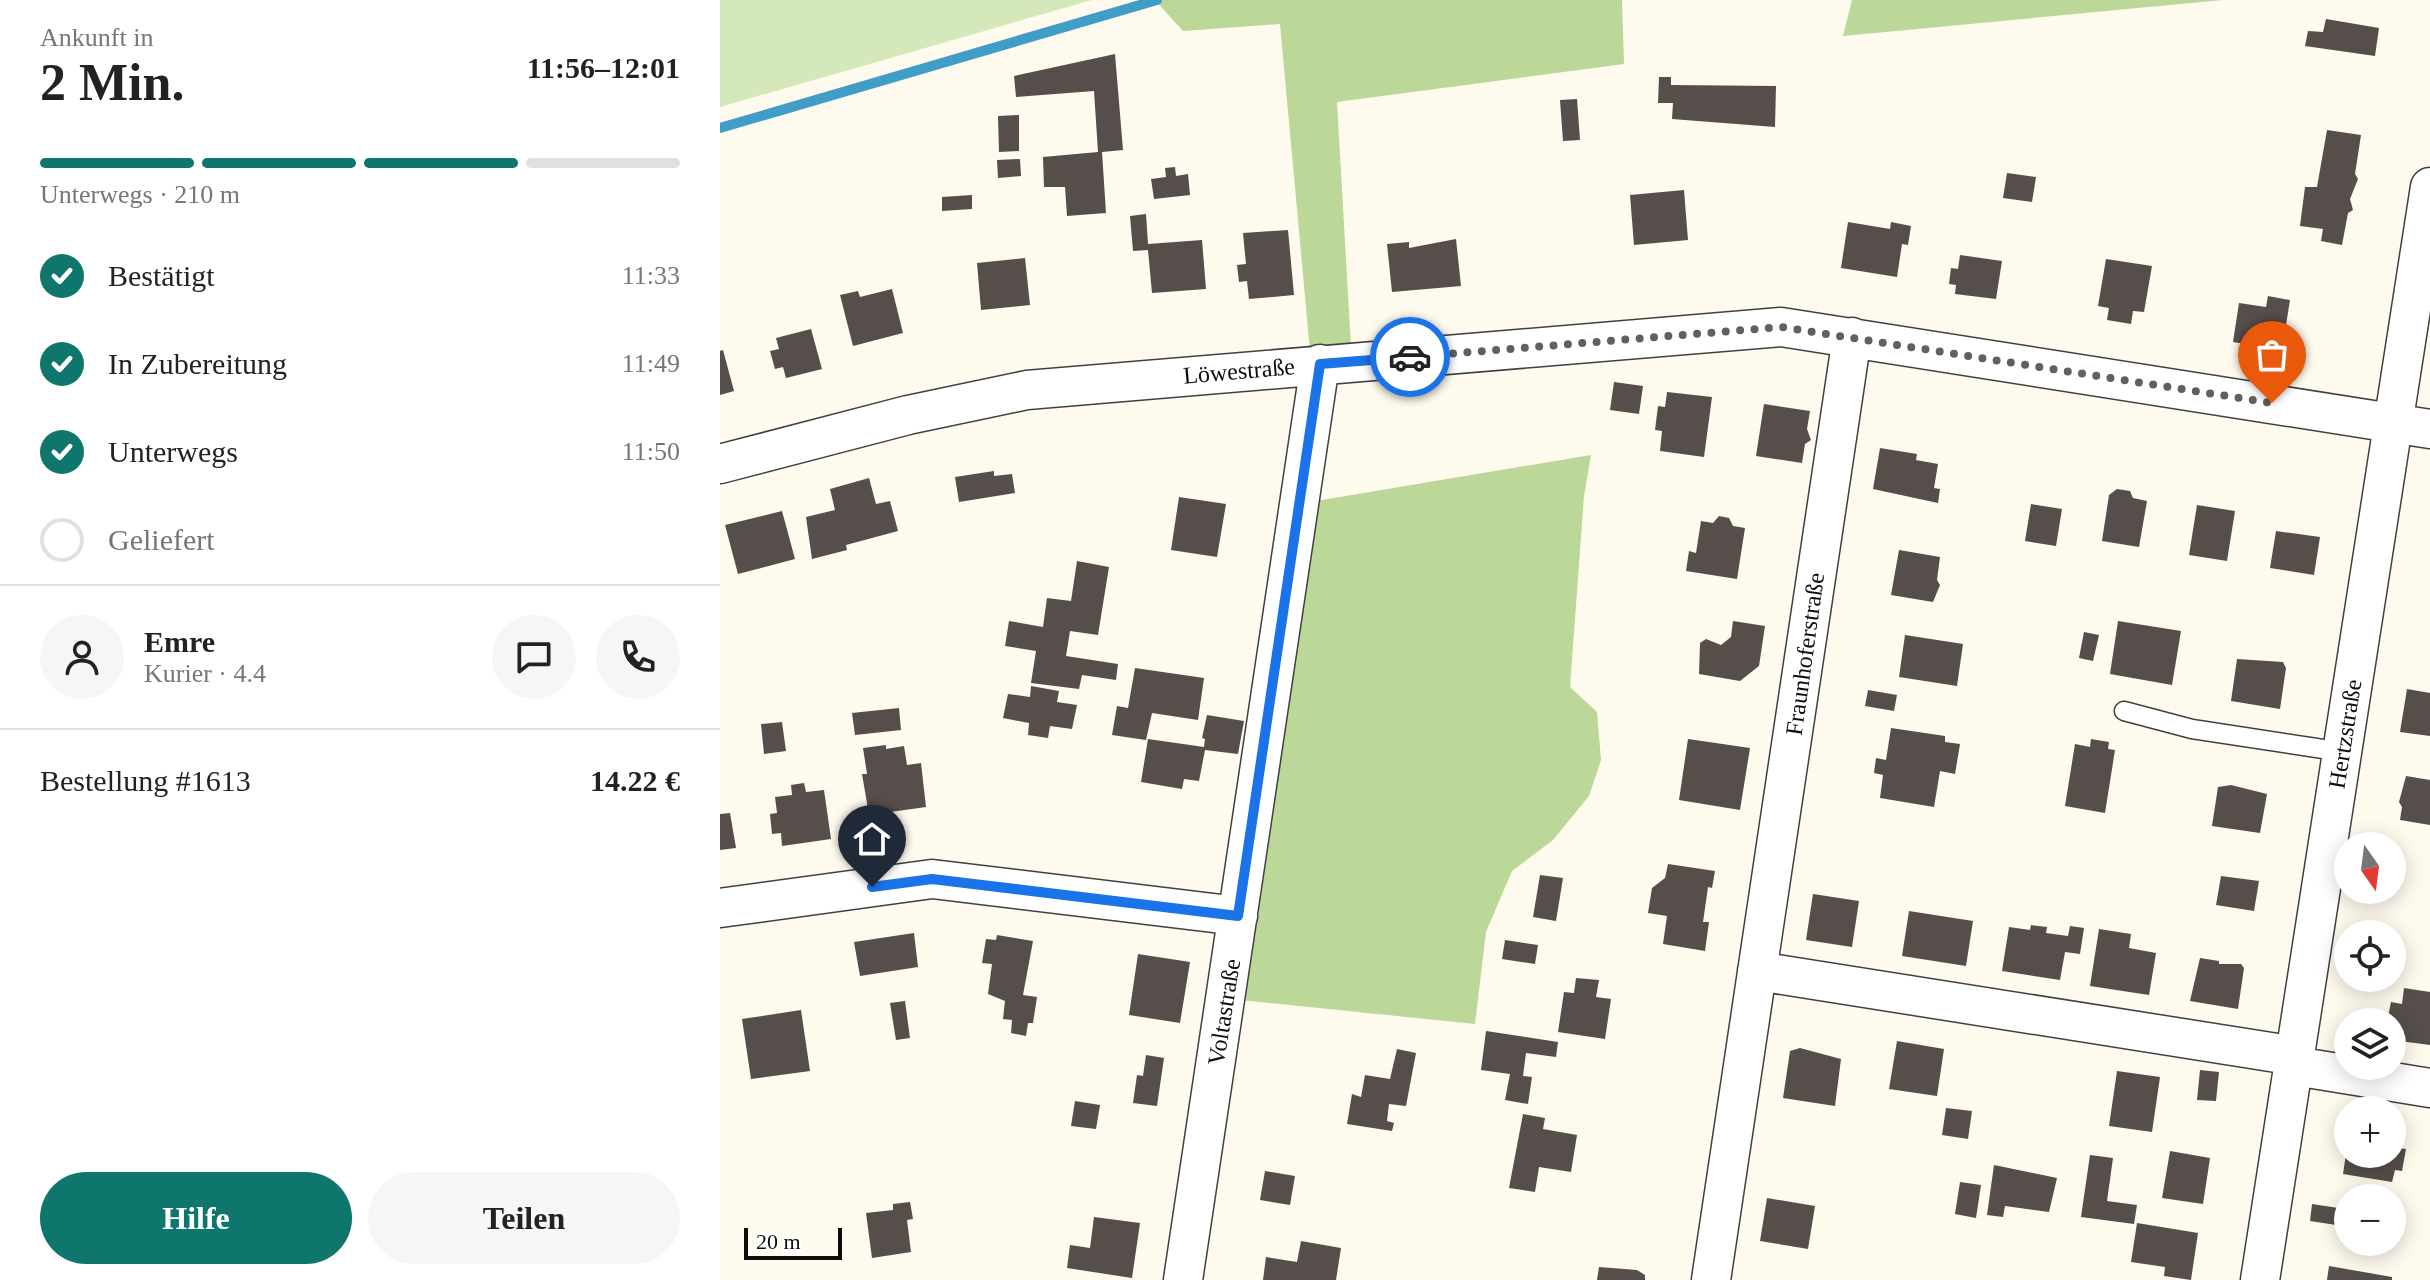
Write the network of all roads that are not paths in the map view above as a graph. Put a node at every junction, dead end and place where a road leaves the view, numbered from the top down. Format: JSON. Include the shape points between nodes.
{"nodes":[{"id":1,"x":2430,"y":187,"type":"edge"},
{"id":2,"x":1852,"y":337,"type":"junction"},
{"id":3,"x":1320,"y":364,"type":"junction"},
{"id":4,"x":2393,"y":422,"type":"junction"},
{"id":5,"x":2430,"y":429,"type":"edge"},
{"id":6,"x":720,"y":464,"type":"edge"},
{"id":7,"x":2124,"y":711,"type":"dead end"},
{"id":8,"x":2343,"y":752,"type":"junction"},
{"id":9,"x":720,"y":908,"type":"edge"},
{"id":10,"x":1238,"y":916,"type":"junction"},
{"id":11,"x":1757,"y":971,"type":"junction"},
{"id":12,"x":2296,"y":1061,"type":"junction"},
{"id":13,"x":2430,"y":1088,"type":"edge"},
{"id":14,"x":1183,"y":1280,"type":"edge"},
{"id":15,"x":1711,"y":1280,"type":"edge"},
{"id":16,"x":2260,"y":1280,"type":"edge"}],
"edges":[{"from":1,"to":4,"type":"street","name":"Hertzstraße"},
{"from":2,"to":3,"type":"street","name":"Löwestraße","via":[[1781,327]]},
{"from":2,"to":4,"type":"street","name":"Löwestraße"},
{"from":2,"to":11,"type":"street","name":"Fraunhoferstraße"},
{"from":3,"to":6,"type":"street","name":"Löwestraße","via":[[1027,390]]},
{"from":3,"to":10,"type":"street","name":"Voltastraße"},
{"from":4,"to":5,"type":"street","name":"Löwestraße"},
{"from":4,"to":8,"type":"street","name":"Hertzstraße"},
{"from":7,"to":8,"type":"lane","via":[[2192,729]]},
{"from":8,"to":12,"type":"street","name":"Hertzstraße"},
{"from":9,"to":10,"type":"street","via":[[932,879]]},
{"from":10,"to":14,"type":"street","name":"Voltastraße"},
{"from":11,"to":12,"type":"street"},
{"from":11,"to":15,"type":"street","name":"Fraunhoferstraße"},
{"from":12,"to":13,"type":"street"},
{"from":12,"to":16,"type":"street","name":"Hertzstraße"}]}
